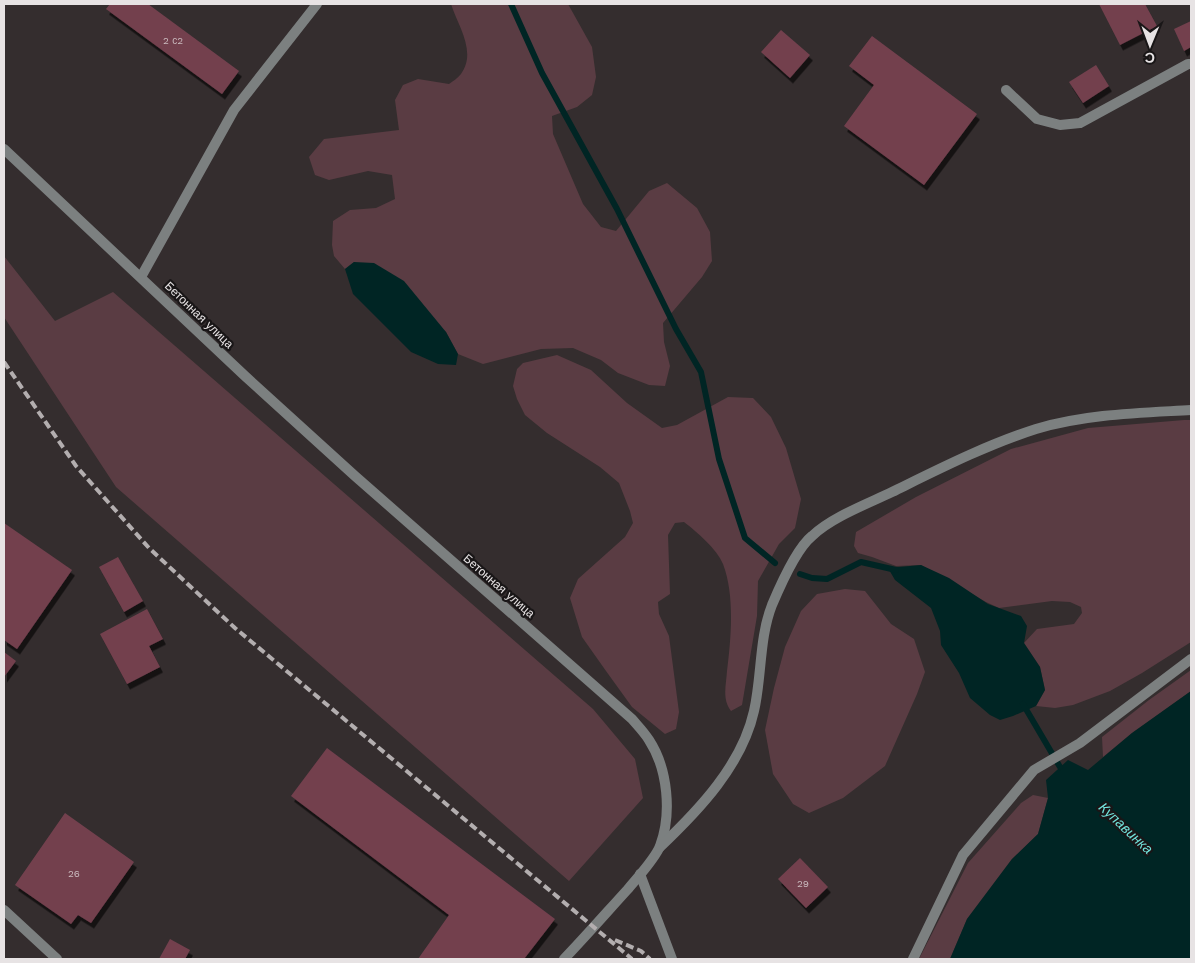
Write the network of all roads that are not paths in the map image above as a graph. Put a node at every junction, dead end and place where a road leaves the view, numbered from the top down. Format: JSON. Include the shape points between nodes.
{"nodes":[{"id":1,"x":317,"y":4,"type":"edge"},
{"id":2,"x":1191,"y":64,"type":"edge"},
{"id":3,"x":1006,"y":90,"type":"dead end"},
{"id":4,"x":4,"y":149,"type":"edge"},
{"id":5,"x":140,"y":277,"type":"junction"},
{"id":6,"x":1191,"y":410,"type":"edge"},
{"id":7,"x":1191,"y":659,"type":"edge"},
{"id":8,"x":659,"y":847,"type":"junction"},
{"id":9,"x":640,"y":874,"type":"junction"},
{"id":10,"x":4,"y":910,"type":"edge"},
{"id":11,"x":57,"y":959,"type":"edge"},
{"id":12,"x":564,"y":959,"type":"edge"},
{"id":13,"x":672,"y":959,"type":"edge"},
{"id":14,"x":913,"y":959,"type":"edge"}],
"edges":[{"from":1,"to":5,"type":"street","via":[[234,110]]},
{"from":2,"to":3,"type":"street","via":[[1080,123],[1060,125],[1037,119]]},
{"from":4,"to":5,"type":"street","name":"Бетонная улица"},
{"from":5,"to":8,"type":"street","name":"Бетонная улица","via":[[319,443],[632,719],[649,739],[663,776],[667,814]]},
{"from":6,"to":8,"type":"street","via":[[1077,420],[1036,430],[973,453],[836,519],[812,535],[801,548],[771,607],[754,710],[742,746],[690,818]]},
{"from":7,"to":14,"type":"street","via":[[1080,743],[1034,770],[964,855]]},
{"from":8,"to":9,"type":"street","name":"Бетонная улица"},
{"from":9,"to":12,"type":"street","name":"Бетонная улица"},
{"from":9,"to":13,"type":"street"},
{"from":10,"to":11,"type":"street"}]}
